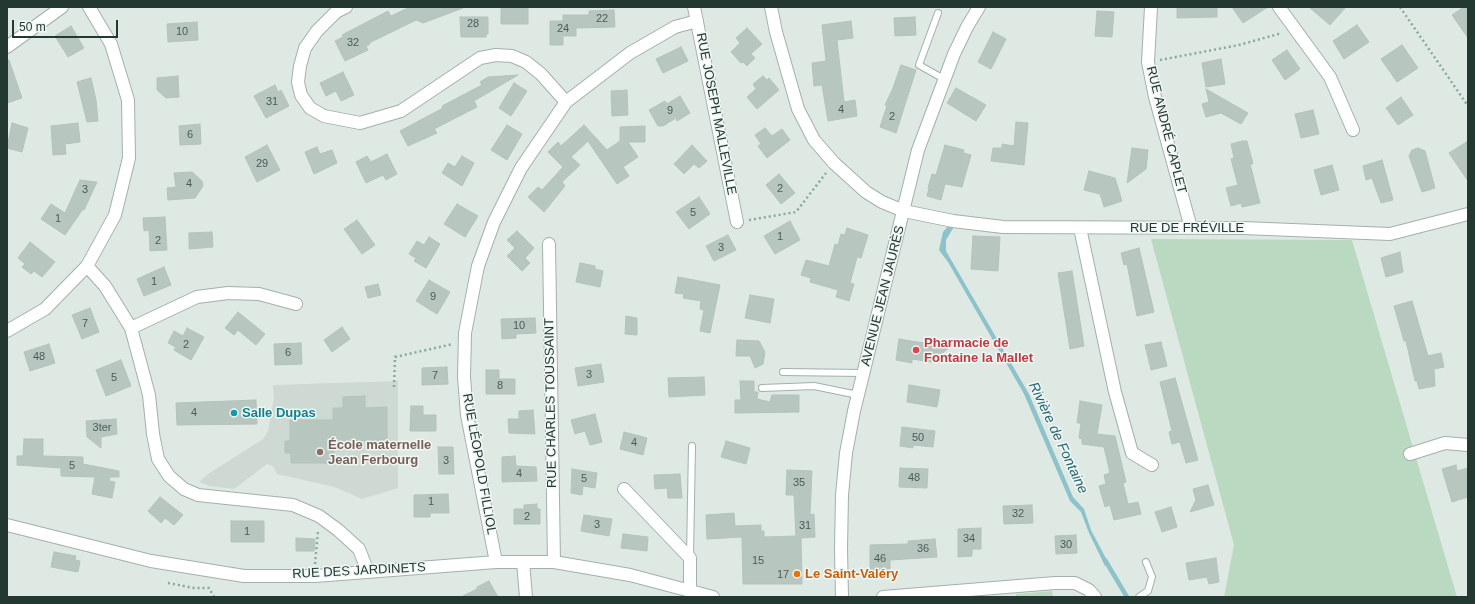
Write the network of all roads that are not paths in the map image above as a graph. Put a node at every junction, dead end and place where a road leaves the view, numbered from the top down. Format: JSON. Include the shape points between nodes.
{"nodes":[{"id":1,"x":62,"y":7,"type":"edge"},
{"id":2,"x":89,"y":7,"type":"edge"},
{"id":3,"x":346,"y":7,"type":"edge"},
{"id":4,"x":694,"y":7,"type":"edge"},
{"id":5,"x":771,"y":7,"type":"edge"},
{"id":6,"x":979,"y":7,"type":"edge"},
{"id":7,"x":1151,"y":7,"type":"edge"},
{"id":8,"x":1279,"y":7,"type":"edge"},
{"id":9,"x":938,"y":14,"type":"dead end"},
{"id":10,"x":697,"y":20,"type":"junction"},
{"id":11,"x":7,"y":47,"type":"edge"},
{"id":12,"x":944,"y":79,"type":"junction"},
{"id":13,"x":566,"y":102,"type":"junction"},
{"id":14,"x":1353,"y":130,"type":"dead end"},
{"id":15,"x":904,"y":211,"type":"junction"},
{"id":16,"x":1468,"y":214,"type":"edge"},
{"id":17,"x":737,"y":222,"type":"road end"},
{"id":18,"x":1080,"y":228,"type":"junction"},
{"id":19,"x":1191,"y":228,"type":"junction"},
{"id":20,"x":549,"y":244,"type":"dead end"},
{"id":21,"x":87,"y":266,"type":"junction"},
{"id":22,"x":296,"y":304,"type":"dead end"},
{"id":23,"x":131,"y":328,"type":"junction"},
{"id":24,"x":7,"y":331,"type":"edge"},
{"id":25,"x":783,"y":372,"type":"dead end"},
{"id":26,"x":863,"y":373,"type":"junction"},
{"id":27,"x":762,"y":388,"type":"dead end"},
{"id":28,"x":858,"y":395,"type":"junction"},
{"id":29,"x":1468,"y":445,"type":"edge"},
{"id":30,"x":692,"y":446,"type":"dead end"},
{"id":31,"x":1410,"y":454,"type":"dead end"},
{"id":32,"x":1152,"y":465,"type":"dead end"},
{"id":33,"x":624,"y":489,"type":"dead end"},
{"id":34,"x":7,"y":525,"type":"edge"},
{"id":35,"x":690,"y":558,"type":"junction"},
{"id":36,"x":496,"y":562,"type":"junction"},
{"id":37,"x":523,"y":562,"type":"junction"},
{"id":38,"x":554,"y":562,"type":"junction"},
{"id":39,"x":1146,"y":562,"type":"dead end"},
{"id":40,"x":368,"y":572,"type":"junction"},
{"id":41,"x":690,"y":590,"type":"junction"},
{"id":42,"x":962,"y":594,"type":"edge"},
{"id":43,"x":526,"y":597,"type":"edge"},
{"id":44,"x":713,"y":597,"type":"edge"},
{"id":45,"x":842,"y":597,"type":"edge"},
{"id":46,"x":883,"y":597,"type":"edge"},
{"id":47,"x":1095,"y":597,"type":"edge"},
{"id":48,"x":1139,"y":597,"type":"edge"}],
"edges":[{"from":1,"to":11,"type":"street"},
{"from":2,"to":21,"type":"street","via":[[111,44],[128,100],[129,158],[115,215]]},
{"from":3,"to":13,"type":"street","via":[[336,12],[317,31],[305,48],[300,66],[298,82],[301,95],[310,108],[324,116],[360,123],[401,110],[480,58],[496,55],[512,56],[526,62],[541,74]]},
{"from":4,"to":10,"type":"street","name":"RUE JOSEPH MALLEVILLE"},
{"from":5,"to":15,"type":"street","name":"RUE DE FRÉVILLE","via":[[798,109],[814,140],[834,163],[866,192]]},
{"from":6,"to":12,"type":"street","name":"AVENUE JEAN JAURÈS","via":[[967,27]]},
{"from":7,"to":19,"type":"street","name":"RUE ANDRÉ CAPLET","via":[[1148,62],[1155,97]]},
{"from":8,"to":14,"type":"street","via":[[1330,77]]},
{"from":9,"to":12,"type":"lane","via":[[919,65]]},
{"from":10,"to":13,"type":"street","name":"RUE LÉOPOLD FILLIOL","via":[[675,27],[630,53]]},
{"from":10,"to":17,"type":"street","name":"RUE JOSEPH MALLEVILLE"},
{"from":12,"to":15,"type":"street","name":"AVENUE JEAN JAURÈS","via":[[918,150]]},
{"from":13,"to":36,"type":"street","name":"RUE LÉOPOLD FILLIOL","via":[[521,168],[494,222],[478,266],[465,341],[467,415]]},
{"from":15,"to":18,"type":"street","name":"RUE DE FRÉVILLE","via":[[953,221],[1003,227]]},
{"from":15,"to":26,"type":"street","name":"AVENUE JEAN JAURÈS"},
{"from":16,"to":19,"type":"street","name":"RUE DE FRÉVILLE","via":[[1390,234]]},
{"from":18,"to":19,"type":"street","name":"RUE DE FRÉVILLE"},
{"from":18,"to":32,"type":"street","via":[[1115,392],[1132,453]]},
{"from":20,"to":38,"type":"street","name":"RUE CHARLES TOUSSAINT"},
{"from":21,"to":23,"type":"street","via":[[105,286]]},
{"from":21,"to":24,"type":"street","via":[[45,309]]},
{"from":22,"to":23,"type":"street","via":[[259,294],[228,293],[197,298]]},
{"from":23,"to":40,"type":"street","via":[[150,395],[158,459],[169,476],[184,489],[198,495],[293,505],[319,516],[359,549]]},
{"from":25,"to":26,"type":"lane"},
{"from":26,"to":28,"type":"street","name":"AVENUE JEAN JAURÈS"},
{"from":27,"to":28,"type":"lane","via":[[814,386]]},
{"from":28,"to":45,"type":"street","name":"AVENUE JEAN JAURÈS","via":[[846,453],[842,495]]},
{"from":29,"to":31,"type":"street","via":[[1445,443]]},
{"from":30,"to":35,"type":"lane"},
{"from":33,"to":35,"type":"street"},
{"from":34,"to":40,"type":"street","name":"RUE DES JARDINETS","via":[[151,561],[244,576],[315,576]]},
{"from":35,"to":41,"type":"street"},
{"from":36,"to":37,"type":"street","name":"RUE DES JARDINETS"},
{"from":36,"to":40,"type":"street","name":"RUE DES JARDINETS"},
{"from":37,"to":38,"type":"street","name":"RUE DES JARDINETS"},
{"from":37,"to":43,"type":"street"},
{"from":38,"to":41,"type":"street","name":"RUE DES JARDINETS","via":[[630,575]]},
{"from":39,"to":48,"type":"lane","via":[[1152,577],[1148,591]]},
{"from":41,"to":44,"type":"street","name":"RUE DES JARDINETS"},
{"from":42,"to":46,"type":"street"},
{"from":42,"to":47,"type":"street","via":[[1055,582],[1075,583],[1089,590]]}]}
